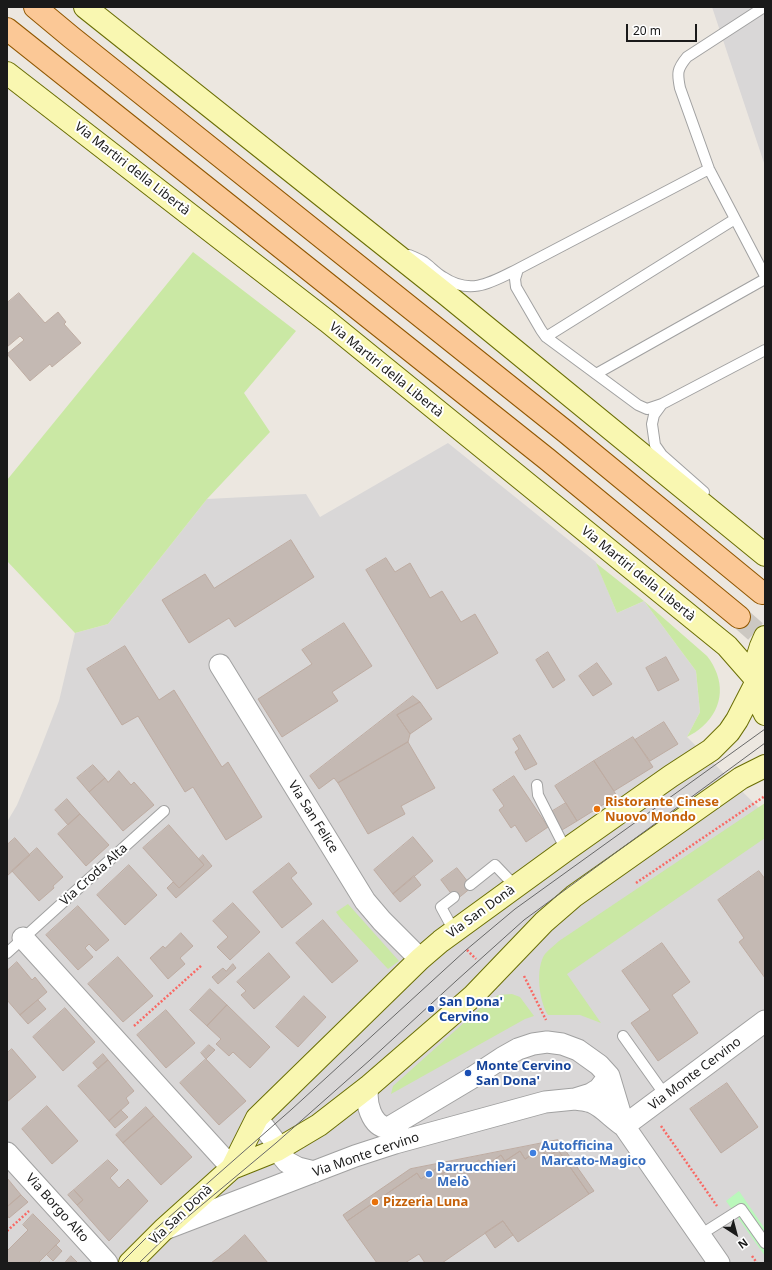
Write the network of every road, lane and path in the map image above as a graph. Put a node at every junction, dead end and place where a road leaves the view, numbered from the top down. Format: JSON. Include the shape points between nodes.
{"nodes":[{"id":1,"x":35,"y":7,"type":"edge"},
{"id":2,"x":85,"y":7,"type":"edge"},
{"id":3,"x":764,"y":7,"type":"edge"},
{"id":4,"x":7,"y":29,"type":"edge"},
{"id":5,"x":7,"y":73,"type":"edge"},
{"id":6,"x":709,"y":168,"type":"junction"},
{"id":7,"x":735,"y":219,"type":"junction"},
{"id":8,"x":378,"y":240,"type":"junction"},
{"id":9,"x":518,"y":269,"type":"junction"},
{"id":10,"x":765,"y":278,"type":"edge"},
{"id":11,"x":546,"y":337,"type":"junction"},
{"id":12,"x":765,"y":350,"type":"edge"},
{"id":13,"x":596,"y":374,"type":"junction"},
{"id":14,"x":662,"y":404,"type":"junction"},
{"id":15,"x":714,"y":500,"type":"dead end"},
{"id":16,"x":725,"y":510,"type":"dead end"},
{"id":17,"x":765,"y":544,"type":"edge"},
{"id":18,"x":765,"y":555,"type":"edge"},
{"id":19,"x":762,"y":593,"type":"dead end"},
{"id":20,"x":739,"y":617,"type":"tunnel mouth"},
{"id":21,"x":765,"y":637,"type":"edge"},
{"id":22,"x":220,"y":665,"type":"dead end"},
{"id":23,"x":755,"y":681,"type":"junction"},
{"id":24,"x":765,"y":714,"type":"edge"},
{"id":25,"x":765,"y":766,"type":"edge"},
{"id":26,"x":537,"y":785,"type":"dead end"},
{"id":27,"x":765,"y":796,"type":"edge"},
{"id":28,"x":164,"y":811,"type":"dead end"},
{"id":29,"x":566,"y":850,"type":"junction"},
{"id":30,"x":635,"y":884,"type":"dead end"},
{"id":31,"x":470,"y":885,"type":"dead end"},
{"id":32,"x":515,"y":886,"type":"junction"},
{"id":33,"x":454,"y":897,"type":"dead end"},
{"id":34,"x":454,"y":931,"type":"junction"},
{"id":35,"x":23,"y":938,"type":"junction"},
{"id":36,"x":7,"y":953,"type":"edge"},
{"id":37,"x":420,"y":959,"type":"junction"},
{"id":38,"x":202,"y":965,"type":"dead end"},
{"id":39,"x":522,"y":973,"type":"dead end"},
{"id":40,"x":544,"y":1019,"type":"dead end"},
{"id":41,"x":765,"y":1021,"type":"edge"},
{"id":42,"x":623,"y":1036,"type":"dead end"},
{"id":43,"x":117,"y":1041,"type":"junction"},
{"id":44,"x":609,"y":1076,"type":"junction"},
{"id":45,"x":368,"y":1087,"type":"junction"},
{"id":46,"x":665,"y":1095,"type":"junction"},
{"id":47,"x":575,"y":1099,"type":"junction"},
{"id":48,"x":257,"y":1118,"type":"junction"},
{"id":49,"x":624,"y":1126,"type":"junction"},
{"id":50,"x":278,"y":1150,"type":"junction"},
{"id":51,"x":7,"y":1153,"type":"edge"},
{"id":52,"x":232,"y":1168,"type":"junction"},
{"id":53,"x":314,"y":1172,"type":"junction"},
{"id":54,"x":46,"y":1195,"type":"junction"},
{"id":55,"x":163,"y":1230,"type":"junction"},
{"id":56,"x":7,"y":1231,"type":"edge"},
{"id":57,"x":700,"y":1235,"type":"junction"},
{"id":58,"x":765,"y":1243,"type":"edge"},
{"id":59,"x":107,"y":1263,"type":"edge"},
{"id":60,"x":130,"y":1263,"type":"edge"},
{"id":61,"x":719,"y":1263,"type":"edge"}],
"edges":[{"from":1,"to":19,"type":"main road","via":[[566,432]]},
{"from":2,"to":8,"type":"main road"},
{"from":3,"to":6,"type":"lane","via":[[687,57],[680,66],[677,76],[680,88]]},
{"from":4,"to":20,"type":"main road","via":[[547,459]]},
{"from":5,"to":23,"type":"main road","name":"Via Martiri della Libertà","via":[[327,321],[727,646]]},
{"from":6,"to":7,"type":"lane"},
{"from":6,"to":9,"type":"lane"},
{"from":7,"to":10,"type":"lane"},
{"from":7,"to":11,"type":"lane"},
{"from":8,"to":9,"type":"lane","via":[[423,262],[454,284],[466,287],[481,286]]},
{"from":8,"to":18,"type":"main road"},
{"from":9,"to":11,"type":"lane","via":[[516,287]]},
{"from":10,"to":13,"type":"lane"},
{"from":11,"to":13,"type":"lane"},
{"from":12,"to":14,"type":"lane"},
{"from":13,"to":14,"type":"lane","via":[[638,405],[647,409]]},
{"from":14,"to":15,"type":"lane","via":[[654,415],[652,424],[655,445],[662,455]]},
{"from":16,"to":17,"type":"lane"},
{"from":21,"to":23,"type":"main road","name":"Via San Donà","via":[[757,656]]},
{"from":22,"to":37,"type":"street","name":"Via San Felice","via":[[365,901]]},
{"from":23,"to":24,"type":"main road","name":"Via San Donà"},
{"from":23,"to":29,"type":"main road","name":"Via San Donà","via":[[737,720],[711,750]]},
{"from":25,"to":45,"type":"main road","name":"Via San Donà","via":[[742,778],[574,896],[544,922],[473,996]]},
{"from":26,"to":29,"type":"lane","via":[[538,795]]},
{"from":27,"to":30,"type":"path"},
{"from":28,"to":35,"type":"lane","name":"Via Croda Alta"},
{"from":29,"to":32,"type":"main road","name":"Via San Donà"},
{"from":31,"to":32,"type":"lane","via":[[495,865]]},
{"from":32,"to":34,"type":"main road","name":"Via San Donà"},
{"from":33,"to":34,"type":"lane","via":[[441,907]]},
{"from":34,"to":37,"type":"main road","name":"Via San Donà"},
{"from":35,"to":36,"type":"lane","name":"Via Croda Alta"},
{"from":35,"to":43,"type":"street"},
{"from":37,"to":48,"type":"main road","name":"Via San Donà"},
{"from":38,"to":43,"type":"path"},
{"from":39,"to":40,"type":"path"},
{"from":41,"to":46,"type":"street","name":"Via Monte Cervino"},
{"from":42,"to":46,"type":"lane"},
{"from":43,"to":52,"type":"street"},
{"from":44,"to":45,"type":"street","name":"Via Monte Cervino","via":[[599,1065],[578,1050],[562,1044],[533,1044],[502,1058],[388,1128],[378,1124],[370,1111],[367,1100]]},
{"from":44,"to":47,"type":"street","name":"Via Monte Cervino","via":[[599,1089]]},
{"from":44,"to":49,"type":"street","name":"Via Monte Cervino"},
{"from":45,"to":50,"type":"main road","name":"Via San Donà","via":[[319,1125]]},
{"from":46,"to":49,"type":"street","name":"Via Monte Cervino"},
{"from":47,"to":49,"type":"street","name":"Via Monte Cervino","via":[[591,1102]]},
{"from":47,"to":53,"type":"street","name":"Via Monte Cervino","via":[[545,1102],[395,1143]]},
{"from":48,"to":50,"type":"street","via":[[276,1143]]},
{"from":48,"to":52,"type":"main road","name":"Via San Donà"},
{"from":49,"to":57,"type":"street","name":"Via Monte Cervino"},
{"from":50,"to":52,"type":"main road","name":"Via San Donà"},
{"from":50,"to":53,"type":"street","via":[[293,1166]]},
{"from":51,"to":54,"type":"street","name":"Via Borgo Alto"},
{"from":52,"to":55,"type":"main road","name":"Via San Donà"},
{"from":53,"to":55,"type":"street","name":"Via Monte Cervino"},
{"from":54,"to":56,"type":"path"},
{"from":54,"to":59,"type":"street","name":"Via Borgo Alto"},
{"from":55,"to":60,"type":"main road","name":"Via San Donà"},
{"from":57,"to":58,"type":"lane","via":[[741,1209]]},
{"from":57,"to":61,"type":"street","name":"Via Monte Cervino"}]}
